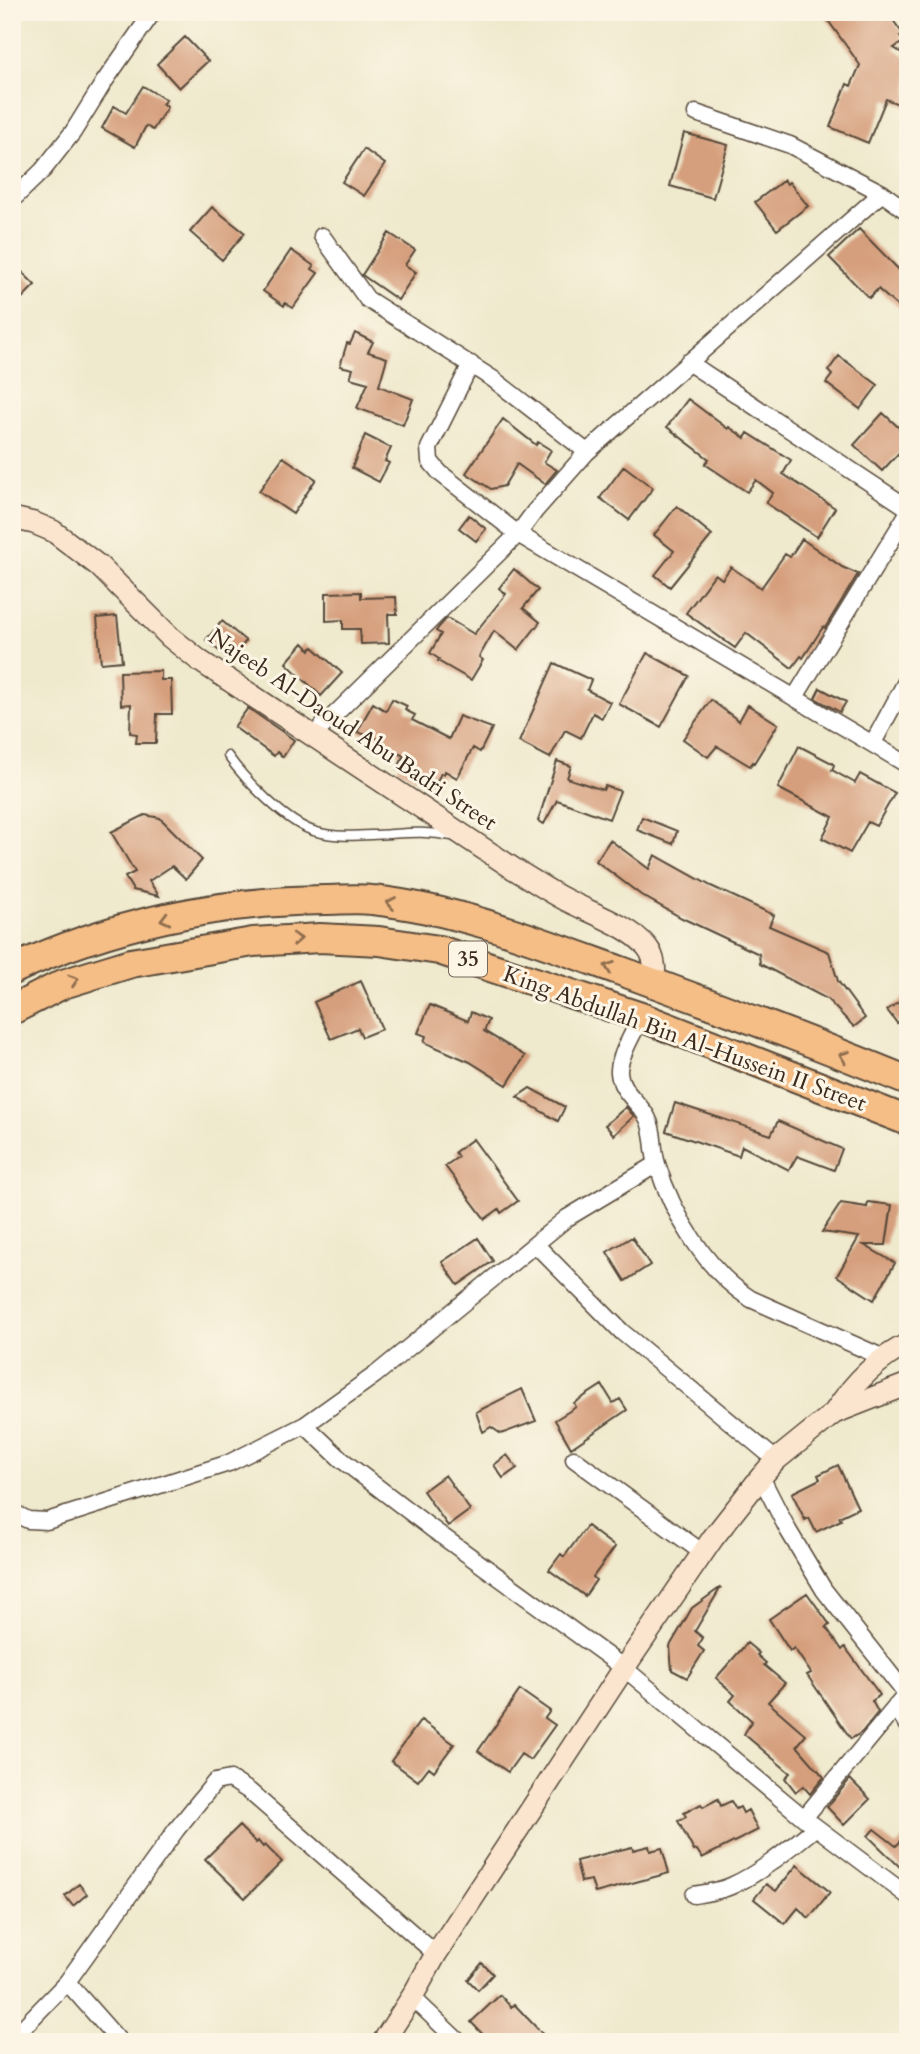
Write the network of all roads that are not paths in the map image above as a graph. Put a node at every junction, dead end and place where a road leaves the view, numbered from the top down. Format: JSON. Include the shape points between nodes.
{"nodes":[{"id":1,"x":153,"y":12,"type":"edge"},
{"id":2,"x":696,"y":113,"type":"dead end"},
{"id":3,"x":882,"y":193,"type":"junction"},
{"id":4,"x":12,"y":200,"type":"edge"},
{"id":5,"x":908,"y":212,"type":"edge"},
{"id":6,"x":322,"y":236,"type":"dead end"},
{"id":7,"x":688,"y":362,"type":"junction"},
{"id":8,"x":471,"y":364,"type":"junction"},
{"id":9,"x":587,"y":452,"type":"junction"},
{"id":10,"x":908,"y":510,"type":"edge"},
{"id":11,"x":12,"y":518,"type":"edge"},
{"id":12,"x":518,"y":534,"type":"junction"},
{"id":13,"x":908,"y":678,"type":"edge"},
{"id":14,"x":795,"y":697,"type":"junction"},
{"id":15,"x":314,"y":734,"type":"junction"},
{"id":16,"x":873,"y":743,"type":"junction"},
{"id":17,"x":228,"y":756,"type":"dead end"},
{"id":18,"x":908,"y":765,"type":"edge"},
{"id":19,"x":472,"y":839,"type":"junction"},
{"id":20,"x":12,"y":970,"type":"edge"},
{"id":21,"x":653,"y":983,"type":"junction"},
{"id":22,"x":12,"y":1010,"type":"edge"},
{"id":23,"x":641,"y":1017,"type":"junction"},
{"id":24,"x":908,"y":1081,"type":"edge"},
{"id":25,"x":903,"y":1123,"type":"edge"},
{"id":26,"x":657,"y":1164,"type":"junction"},
{"id":27,"x":536,"y":1245,"type":"junction"},
{"id":28,"x":908,"y":1344,"type":"edge"},
{"id":29,"x":884,"y":1358,"type":"junction"},
{"id":30,"x":908,"y":1384,"type":"edge"},
{"id":31,"x":834,"y":1413,"type":"junction"},
{"id":32,"x":305,"y":1425,"type":"junction"},
{"id":33,"x":574,"y":1459,"type":"dead end"},
{"id":34,"x":776,"y":1460,"type":"junction"},
{"id":35,"x":761,"y":1477,"type":"junction"},
{"id":36,"x":12,"y":1512,"type":"edge"},
{"id":37,"x":703,"y":1553,"type":"junction"},
{"id":38,"x":624,"y":1668,"type":"junction"},
{"id":39,"x":903,"y":1697,"type":"edge"},
{"id":40,"x":908,"y":1727,"type":"edge"},
{"id":41,"x":810,"y":1822,"type":"junction"},
{"id":42,"x":694,"y":1895,"type":"dead end"},
{"id":43,"x":908,"y":1896,"type":"edge"},
{"id":44,"x":436,"y":1954,"type":"junction"},
{"id":45,"x":66,"y":1982,"type":"junction"},
{"id":46,"x":412,"y":1997,"type":"junction"},
{"id":47,"x":12,"y":2039,"type":"edge"},
{"id":48,"x":120,"y":2042,"type":"edge"},
{"id":49,"x":383,"y":2042,"type":"edge"},
{"id":50,"x":459,"y":2042,"type":"edge"}],
"edges":[{"from":1,"to":4,"type":"street","via":[[73,132]]},
{"from":2,"to":3,"type":"street","via":[[790,145]]},
{"from":3,"to":5,"type":"street"},
{"from":3,"to":7,"type":"street"},
{"from":6,"to":8,"type":"street","via":[[367,299]]},
{"from":7,"to":9,"type":"street"},
{"from":7,"to":10,"type":"street"},
{"from":8,"to":9,"type":"street"},
{"from":8,"to":12,"type":"street","via":[[428,457],[440,473]]},
{"from":9,"to":12,"type":"street"},
{"from":10,"to":14,"type":"street"},
{"from":11,"to":15,"type":"street","name":"Najeeb Al-Daoud Abu Badri Street","via":[[53,531],[99,566],[200,661]]},
{"from":12,"to":14,"type":"street"},
{"from":12,"to":15,"type":"street"},
{"from":13,"to":16,"type":"street"},
{"from":14,"to":16,"type":"street"},
{"from":15,"to":19,"type":"street","name":"Najeeb Al-Daoud Abu Badri Street"},
{"from":16,"to":18,"type":"street"},
{"from":17,"to":19,"type":"lane","via":[[269,801],[315,832],[426,831]]},
{"from":19,"to":21,"type":"street","name":"Najeeb Al-Daoud Abu Badri Street","via":[[563,898],[634,936],[653,959]]},
{"from":21,"to":20,"type":"highway","name":"King Abdullah Bin Al-Hussein II Street","number":"35","one_way":true,"via":[[437,911],[371,900],[247,904],[183,915],[112,932]]},
{"from":24,"to":21,"type":"highway","name":"King Abdullah Bin Al-Hussein II Street","number":"35","one_way":true},
{"from":22,"to":23,"type":"highway","name":"King Abdullah Bin Al-Hussein II Street","number":"35","one_way":true,"via":[[63,984],[131,962],[253,942],[320,938],[439,950]]},
{"from":23,"to":25,"type":"highway","name":"King Abdullah Bin Al-Hussein II Street","number":"35"},
{"from":23,"to":26,"type":"street","via":[[619,1065],[619,1075],[651,1127]]},
{"from":26,"to":27,"type":"street","via":[[567,1218]]},
{"from":26,"to":29,"type":"street","via":[[673,1205],[732,1287]]},
{"from":27,"to":32,"type":"street","via":[[375,1375]]},
{"from":27,"to":34,"type":"street","via":[[622,1332]]},
{"from":28,"to":29,"type":"street"},
{"from":29,"to":31,"type":"street","via":[[864,1374]]},
{"from":30,"to":31,"type":"street"},
{"from":31,"to":34,"type":"street"},
{"from":32,"to":36,"type":"street","via":[[229,1463],[47,1521],[28,1520]]},
{"from":32,"to":38,"type":"street","via":[[342,1460],[431,1528]]},
{"from":33,"to":37,"type":"street"},
{"from":34,"to":35,"type":"street"},
{"from":35,"to":37,"type":"street"},
{"from":35,"to":39,"type":"street","via":[[824,1590]]},
{"from":37,"to":38,"type":"street"},
{"from":38,"to":41,"type":"street"},
{"from":38,"to":44,"type":"street"},
{"from":39,"to":40,"type":"street"},
{"from":39,"to":41,"type":"street"},
{"from":41,"to":42,"type":"street","via":[[787,1850],[742,1880]]},
{"from":41,"to":43,"type":"street"},
{"from":44,"to":45,"type":"street","via":[[230,1779],[215,1782],[176,1830]]},
{"from":44,"to":46,"type":"street"},
{"from":45,"to":47,"type":"street"},
{"from":45,"to":48,"type":"street"},
{"from":46,"to":49,"type":"street"},
{"from":46,"to":50,"type":"street"}]}
